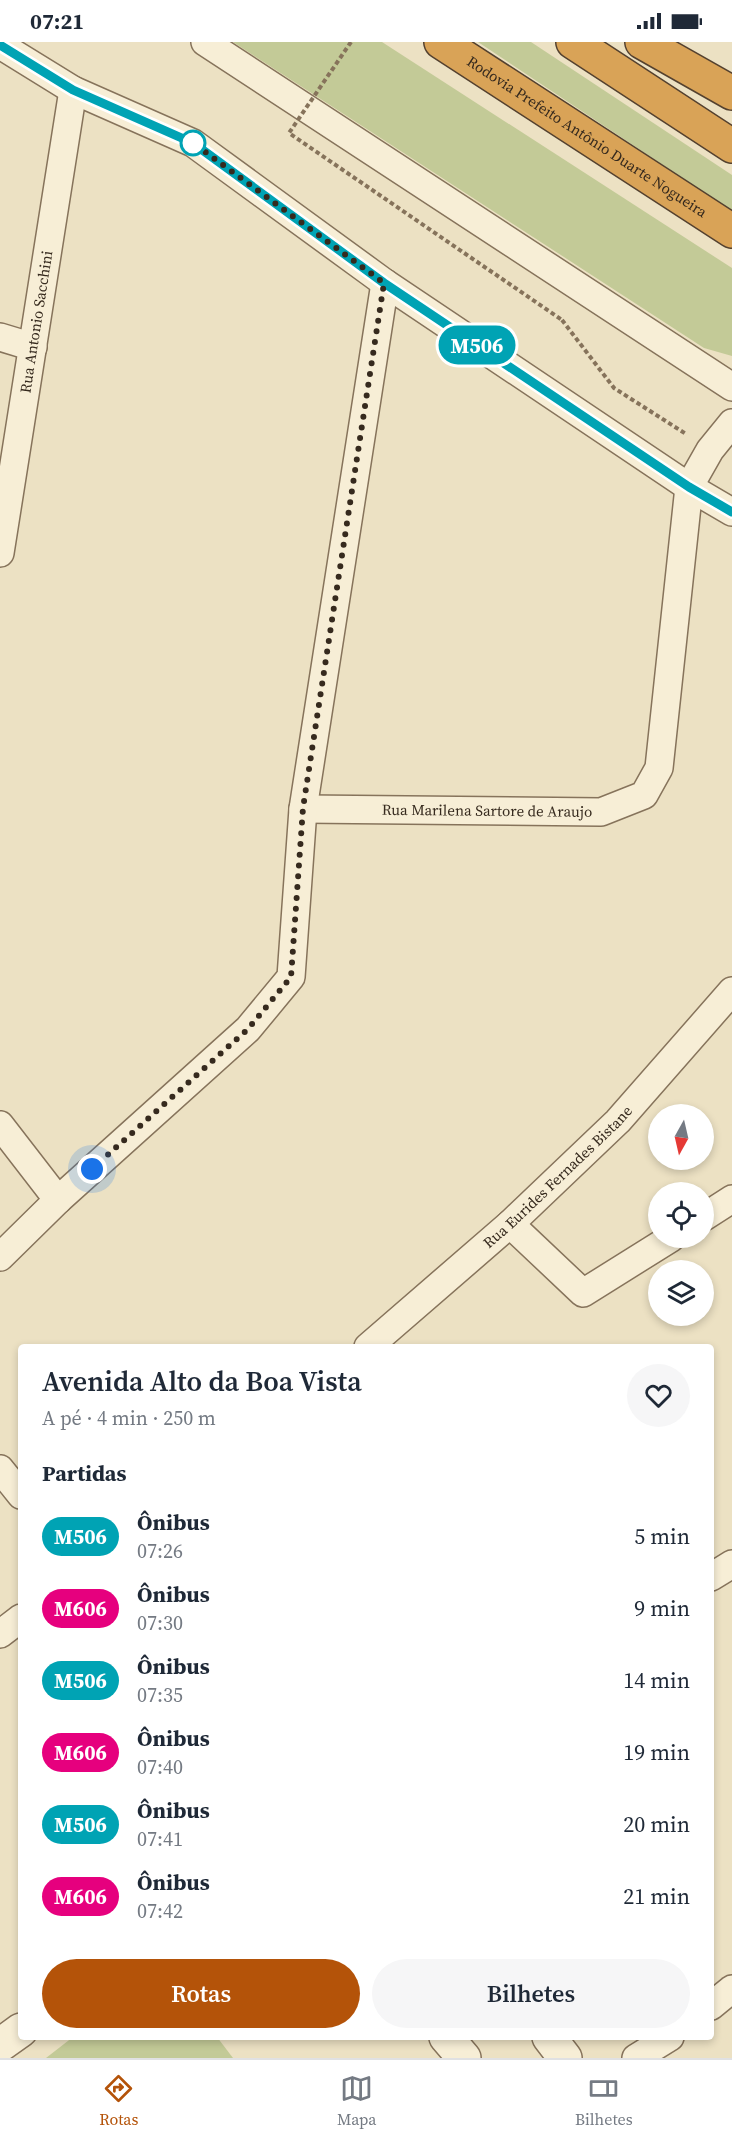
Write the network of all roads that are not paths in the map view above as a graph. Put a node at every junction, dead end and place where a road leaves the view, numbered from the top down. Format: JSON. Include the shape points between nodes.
{"nodes":[{"id":1,"x":205,"y":42,"type":"edge"},
{"id":2,"x":441,"y":42,"type":"edge"},
{"id":3,"x":573,"y":42,"type":"edge"},
{"id":4,"x":642,"y":42,"type":"edge"},
{"id":5,"x":0,"y":45,"type":"edge"},
{"id":6,"x":73,"y":90,"type":"junction"},
{"id":7,"x":732,"y":93,"type":"edge"},
{"id":8,"x":732,"y":146,"type":"edge"},
{"id":9,"x":732,"y":231,"type":"edge"},
{"id":10,"x":384,"y":283,"type":"junction"},
{"id":11,"x":0,"y":337,"type":"edge"},
{"id":12,"x":33,"y":348,"type":"junction"},
{"id":13,"x":732,"y":387,"type":"edge"},
{"id":14,"x":732,"y":423,"type":"edge"},
{"id":15,"x":689,"y":487,"type":"junction"},
{"id":16,"x":732,"y":512,"type":"edge"},
{"id":17,"x":0,"y":542,"type":"edge"},
{"id":18,"x":0,"y":553,"type":"edge"},
{"id":19,"x":303,"y":808,"type":"junction"},
{"id":20,"x":732,"y":991,"type":"edge"},
{"id":21,"x":0,"y":1125,"type":"edge"},
{"id":22,"x":732,"y":1199,"type":"edge"},
{"id":23,"x":58,"y":1200,"type":"junction"},
{"id":24,"x":714,"y":1211,"type":"edge"},
{"id":25,"x":510,"y":1224,"type":"junction"},
{"id":26,"x":655,"y":1248,"type":"edge"},
{"id":27,"x":0,"y":1257,"type":"edge"},
{"id":28,"x":371,"y":1344,"type":"edge"},
{"id":29,"x":0,"y":1469,"type":"edge"},
{"id":30,"x":18,"y":1491,"type":"edge"},
{"id":31,"x":732,"y":1564,"type":"edge"},
{"id":32,"x":714,"y":1575,"type":"edge"},
{"id":33,"x":18,"y":1620,"type":"edge"},
{"id":34,"x":0,"y":1634,"type":"edge"},
{"id":35,"x":732,"y":1989,"type":"edge"},
{"id":36,"x":714,"y":2004,"type":"edge"},
{"id":37,"x":18,"y":2032,"type":"edge"},
{"id":38,"x":449,"y":2040,"type":"edge"},
{"id":39,"x":551,"y":2040,"type":"edge"},
{"id":40,"x":665,"y":2040,"type":"edge"},
{"id":41,"x":0,"y":2045,"type":"edge"},
{"id":42,"x":464,"y":2058,"type":"edge"},
{"id":43,"x":565,"y":2058,"type":"edge"},
{"id":44,"x":636,"y":2058,"type":"edge"}],
"edges":[{"from":1,"to":13,"type":"street"},
{"from":2,"to":9,"type":"highway","name":"Rodovia Prefeito Antônio Duarte Nogueira"},
{"from":3,"to":8,"type":"highway"},
{"from":4,"to":7,"type":"highway"},
{"from":5,"to":6,"type":"street"},
{"from":6,"to":10,"type":"street","via":[[193,143]]},
{"from":6,"to":12,"type":"street","name":"Rua Antonio Sacchini"},
{"from":10,"to":15,"type":"street"},
{"from":10,"to":19,"type":"street"},
{"from":11,"to":12,"type":"street"},
{"from":12,"to":17,"type":"street","name":"Rua Antonio Sacchini"},
{"from":14,"to":15,"type":"street","via":[[710,450]]},
{"from":15,"to":16,"type":"street"},
{"from":15,"to":19,"type":"street","name":"Rua Marilena Sartore de Araujo","via":[[659,768],[644,795],[601,812]]},
{"from":17,"to":18,"type":"street","name":"Rua Antonio Sacchini"},
{"from":19,"to":23,"type":"street","via":[[291,977],[248,1029]]},
{"from":20,"to":25,"type":"street","name":"Rua Eurides Fernades Bistane","via":[[618,1121]]},
{"from":21,"to":23,"type":"street"},
{"from":22,"to":24,"type":"street"},
{"from":23,"to":27,"type":"street"},
{"from":25,"to":26,"type":"street","via":[[583,1293]]},
{"from":25,"to":28,"type":"street","name":"Rua Eurides Fernades Bistane"},
{"from":29,"to":30,"type":"street"},
{"from":31,"to":32,"type":"street"},
{"from":33,"to":34,"type":"street"},
{"from":35,"to":36,"type":"street"},
{"from":37,"to":41,"type":"street"},
{"from":38,"to":42,"type":"street"},
{"from":39,"to":43,"type":"street"},
{"from":40,"to":44,"type":"street"}]}
